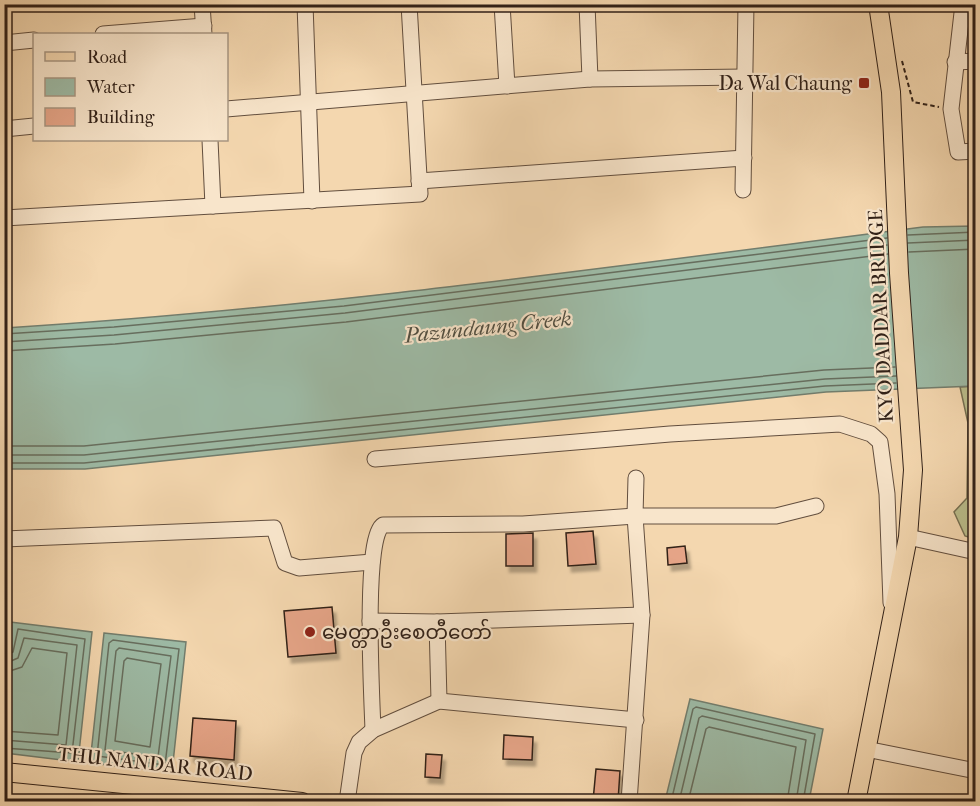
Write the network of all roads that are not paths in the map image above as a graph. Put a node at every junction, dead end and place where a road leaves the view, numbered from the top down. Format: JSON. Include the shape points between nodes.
{"nodes":[{"id":1,"x":202,"y":4,"type":"edge"},
{"id":2,"x":305,"y":4,"type":"edge"},
{"id":3,"x":409,"y":4,"type":"edge"},
{"id":4,"x":502,"y":4,"type":"edge"},
{"id":5,"x":586,"y":4,"type":"edge"},
{"id":6,"x":746,"y":4,"type":"edge"},
{"id":7,"x":878,"y":4,"type":"edge"},
{"id":8,"x":963,"y":4,"type":"edge"},
{"id":9,"x":204,"y":30,"type":"edge"},
{"id":10,"x":128,"y":33,"type":"edge"},
{"id":11,"x":33,"y":40,"type":"edge"},
{"id":12,"x":4,"y":43,"type":"edge"},
{"id":13,"x":975,"y":61,"type":"edge"},
{"id":14,"x":955,"y":62,"type":"junction"},
{"id":15,"x":745,"y":77,"type":"junction"},
{"id":16,"x":590,"y":79,"type":"junction"},
{"id":17,"x":507,"y":86,"type":"junction"},
{"id":18,"x":414,"y":95,"type":"junction"},
{"id":19,"x":309,"y":104,"type":"junction"},
{"id":20,"x":228,"y":109,"type":"edge"},
{"id":21,"x":33,"y":126,"type":"edge"},
{"id":22,"x":4,"y":129,"type":"edge"},
{"id":23,"x":210,"y":141,"type":"edge"},
{"id":24,"x":975,"y":151,"type":"edge"},
{"id":25,"x":744,"y":158,"type":"junction"},
{"id":26,"x":419,"y":188,"type":"junction"},
{"id":27,"x":743,"y":190,"type":"dead end"},
{"id":28,"x":312,"y":201,"type":"junction"},
{"id":29,"x":213,"y":206,"type":"junction"},
{"id":30,"x":4,"y":219,"type":"edge"},
{"id":31,"x":375,"y":459,"type":"dead end"},
{"id":32,"x":636,"y":478,"type":"dead end"},
{"id":33,"x":816,"y":506,"type":"dead end"},
{"id":34,"x":635,"y":516,"type":"junction"},
{"id":35,"x":908,"y":534,"type":"junction"},
{"id":36,"x":4,"y":539,"type":"edge"},
{"id":37,"x":975,"y":552,"type":"edge"},
{"id":38,"x":372,"y":562,"type":"junction"},
{"id":39,"x":642,"y":615,"type":"junction"},
{"id":40,"x":370,"y":621,"type":"junction"},
{"id":41,"x":891,"y":621,"type":"junction"},
{"id":42,"x":437,"y":622,"type":"junction"},
{"id":43,"x":439,"y":701,"type":"junction"},
{"id":44,"x":636,"y":720,"type":"junction"},
{"id":45,"x":373,"y":730,"type":"junction"},
{"id":46,"x":866,"y":749,"type":"junction"},
{"id":47,"x":975,"y":771,"type":"edge"},
{"id":48,"x":4,"y":772,"type":"edge"},
{"id":49,"x":193,"y":796,"type":"edge"},
{"id":50,"x":302,"y":801,"type":"edge"},
{"id":51,"x":347,"y":801,"type":"edge"},
{"id":52,"x":629,"y":801,"type":"edge"},
{"id":53,"x":856,"y":801,"type":"edge"}],
"edges":[{"from":1,"to":9,"type":"street"},
{"from":2,"to":19,"type":"street"},
{"from":3,"to":18,"type":"street"},
{"from":4,"to":17,"type":"street"},
{"from":5,"to":16,"type":"street"},
{"from":6,"to":15,"type":"street"},
{"from":7,"to":35,"type":"main road","name":"KYO DADDAR BRIDGE","via":[[891,93],[913,470]]},
{"from":8,"to":14,"type":"street"},
{"from":9,"to":10,"type":"street"},
{"from":11,"to":12,"type":"street"},
{"from":13,"to":14,"type":"street"},
{"from":14,"to":24,"type":"street","via":[[951,109],[958,152]]},
{"from":15,"to":16,"type":"street"},
{"from":15,"to":25,"type":"street"},
{"from":16,"to":17,"type":"street"},
{"from":17,"to":18,"type":"street"},
{"from":18,"to":19,"type":"street"},
{"from":18,"to":26,"type":"street"},
{"from":19,"to":20,"type":"street"},
{"from":19,"to":28,"type":"street"},
{"from":21,"to":22,"type":"street"},
{"from":23,"to":29,"type":"street"},
{"from":25,"to":26,"type":"street"},
{"from":25,"to":27,"type":"street"},
{"from":26,"to":28,"type":"street"},
{"from":28,"to":29,"type":"street"},
{"from":29,"to":30,"type":"street"},
{"from":31,"to":41,"type":"street","via":[[840,424],[872,434],[880,442],[887,494]]},
{"from":32,"to":34,"type":"street"},
{"from":33,"to":34,"type":"street","via":[[776,516]]},
{"from":34,"to":38,"type":"street","via":[[523,524],[383,525],[377,532]]},
{"from":34,"to":39,"type":"street"},
{"from":35,"to":37,"type":"street"},
{"from":35,"to":41,"type":"main road","name":"KYO DADDAR BRIDGE"},
{"from":36,"to":38,"type":"street","via":[[274,528],[285,563],[299,568]]},
{"from":38,"to":40,"type":"street"},
{"from":39,"to":42,"type":"street"},
{"from":39,"to":44,"type":"street"},
{"from":40,"to":42,"type":"street"},
{"from":40,"to":45,"type":"street"},
{"from":41,"to":46,"type":"main road","name":"KYO DADDAR BRIDGE"},
{"from":42,"to":43,"type":"street"},
{"from":43,"to":44,"type":"street"},
{"from":43,"to":45,"type":"street"},
{"from":44,"to":52,"type":"street"},
{"from":45,"to":51,"type":"street","via":[[356,747]]},
{"from":46,"to":47,"type":"street"},
{"from":46,"to":53,"type":"main road","name":"KYO DADDAR BRIDGE"},
{"from":48,"to":49,"type":"main road","name":"THU NANDAR ROAD"},
{"from":49,"to":50,"type":"main road","name":"THU NANDAR ROAD"}]}
